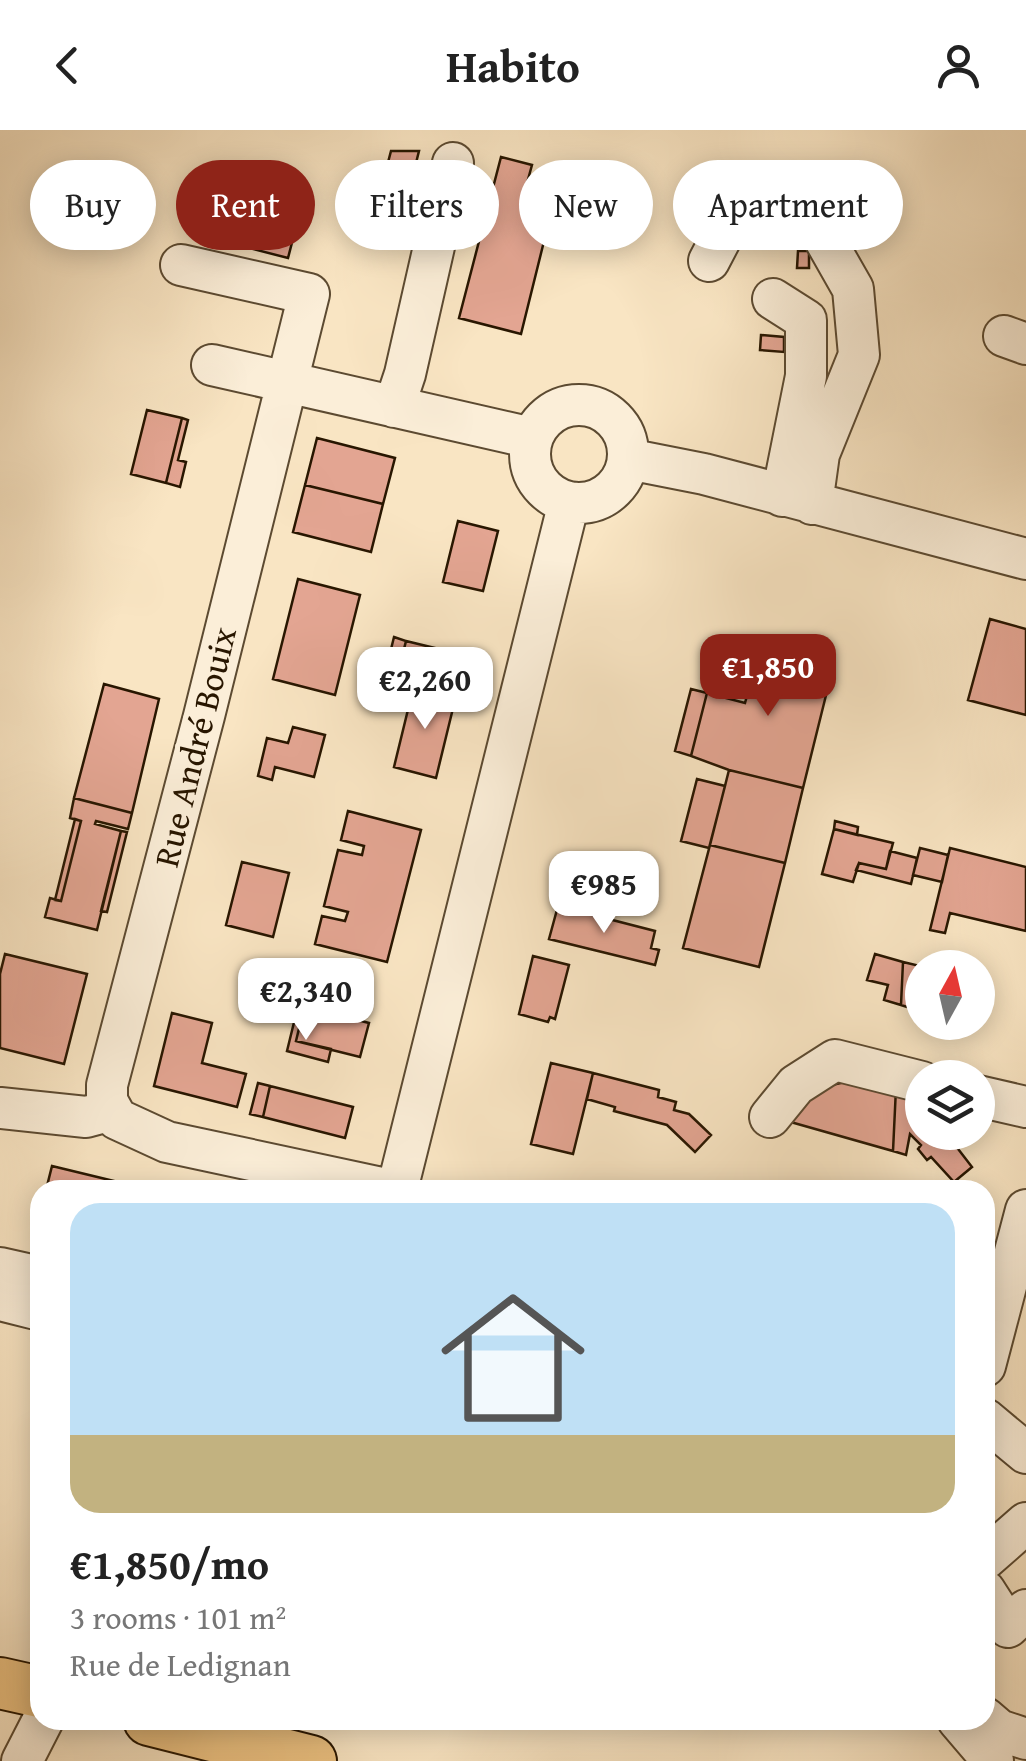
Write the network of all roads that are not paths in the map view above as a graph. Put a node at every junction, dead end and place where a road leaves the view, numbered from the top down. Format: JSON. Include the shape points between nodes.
{"nodes":[{"id":1,"x":433,"y":250,"type":"edge"},
{"id":2,"x":708,"y":261,"type":"dead end"},
{"id":3,"x":181,"y":265,"type":"dead end"},
{"id":4,"x":773,"y":299,"type":"dead end"},
{"id":5,"x":212,"y":366,"type":"dead end"},
{"id":6,"x":288,"y":384,"type":"junction"},
{"id":7,"x":394,"y":407,"type":"junction"},
{"id":8,"x":532,"y":438,"type":"junction"},
{"id":9,"x":628,"y":459,"type":"junction"},
{"id":10,"x":797,"y":500,"type":"junction"},
{"id":11,"x":569,"y":502,"type":"junction"},
{"id":12,"x":1026,"y":558,"type":"edge"},
{"id":13,"x":905,"y":1078,"type":"edge"},
{"id":14,"x":995,"y":1100,"type":"edge"},
{"id":15,"x":1026,"y":1107,"type":"edge"},
{"id":16,"x":0,"y":1108,"type":"edge"},
{"id":17,"x":112,"y":1110,"type":"junction"},
{"id":18,"x":770,"y":1117,"type":"dead end"},
{"id":19,"x":347,"y":1180,"type":"edge"},
{"id":20,"x":397,"y":1180,"type":"edge"},
{"id":21,"x":1026,"y":1210,"type":"edge"},
{"id":22,"x":30,"y":1285,"type":"edge"},
{"id":23,"x":10,"y":1301,"type":"edge"},
{"id":24,"x":995,"y":1305,"type":"edge"},
{"id":25,"x":995,"y":1427,"type":"edge"},
{"id":26,"x":1026,"y":1453,"type":"edge"},
{"id":27,"x":1026,"y":1523,"type":"edge"},
{"id":28,"x":995,"y":1550,"type":"edge"},
{"id":29,"x":995,"y":1607,"type":"edge"},
{"id":30,"x":1026,"y":1610,"type":"edge"},
{"id":31,"x":0,"y":1682,"type":"edge"},
{"id":32,"x":30,"y":1690,"type":"edge"},
{"id":33,"x":995,"y":1727,"type":"edge"},
{"id":34,"x":38,"y":1730,"type":"edge"},
{"id":35,"x":188,"y":1730,"type":"edge"},
{"id":36,"x":954,"y":1730,"type":"edge"},
{"id":37,"x":964,"y":1730,"type":"edge"},
{"id":38,"x":1026,"y":1739,"type":"edge"},
{"id":39,"x":22,"y":1761,"type":"edge"},
{"id":40,"x":310,"y":1761,"type":"edge"},
{"id":41,"x":952,"y":1761,"type":"edge"},
{"id":42,"x":993,"y":1761,"type":"edge"}],
"edges":[{"from":1,"to":7,"type":"street"},
{"from":2,"to":10,"type":"street","via":[[731,220],[783,207],[820,231],[853,288],[859,355]]},
{"from":3,"to":6,"type":"street","name":"Rue André Bouix","via":[[309,294]]},
{"from":4,"to":10,"type":"street","via":[[806,320]]},
{"from":5,"to":6,"type":"street"},
{"from":6,"to":7,"type":"street"},
{"from":6,"to":17,"type":"street","name":"Rue André Bouix","via":[[107,1085]]},
{"from":7,"to":8,"type":"street"},
{"from":8,"to":9,"type":"street","via":[[560,408],[589,406],[623,431]]},
{"from":8,"to":11,"type":"street","via":[[532,471],[541,486]]},
{"from":9,"to":10,"type":"street"},
{"from":9,"to":11,"type":"street","via":[[614,488],[586,503]]},
{"from":10,"to":12,"type":"street"},
{"from":11,"to":20,"type":"street"},
{"from":13,"to":18,"type":"street","via":[[834,1060],[796,1084]]},
{"from":14,"to":15,"type":"street"},
{"from":16,"to":17,"type":"street","via":[[86,1117]]},
{"from":17,"to":19,"type":"street","via":[[117,1119],[167,1142]]},
{"from":21,"to":24,"type":"street"},
{"from":22,"to":23,"type":"street"},
{"from":25,"to":26,"type":"street"},
{"from":27,"to":28,"type":"street"},
{"from":29,"to":30,"type":"street","via":[[1008,1627]]},
{"from":31,"to":32,"type":"main road"},
{"from":33,"to":38,"type":"street"},
{"from":34,"to":39,"type":"street"},
{"from":35,"to":40,"type":"main road"},
{"from":36,"to":41,"type":"street"},
{"from":37,"to":42,"type":"street"}]}
